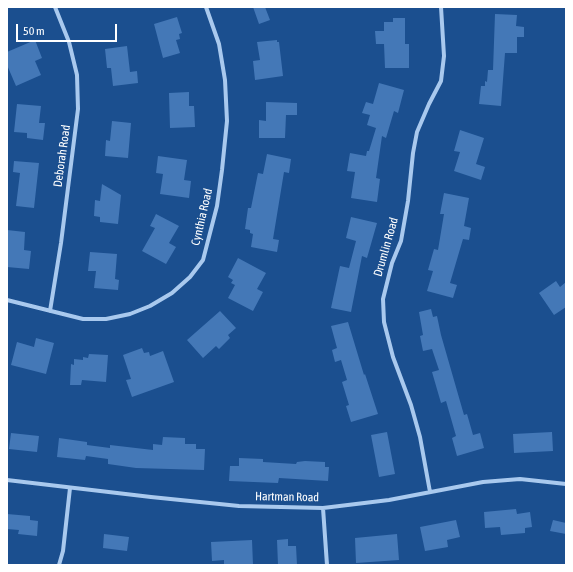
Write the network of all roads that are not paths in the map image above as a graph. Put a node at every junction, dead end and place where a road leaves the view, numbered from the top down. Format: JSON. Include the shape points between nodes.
{"nodes":[{"id":1,"x":55,"y":7,"type":"edge"},
{"id":2,"x":206,"y":7,"type":"edge"},
{"id":3,"x":441,"y":7,"type":"edge"},
{"id":4,"x":7,"y":300,"type":"edge"},
{"id":5,"x":50,"y":311,"type":"junction"},
{"id":6,"x":7,"y":480,"type":"edge"},
{"id":7,"x":566,"y":484,"type":"edge"},
{"id":8,"x":70,"y":488,"type":"junction"},
{"id":9,"x":430,"y":492,"type":"junction"},
{"id":10,"x":323,"y":508,"type":"junction"},
{"id":11,"x":59,"y":565,"type":"edge"},
{"id":12,"x":327,"y":565,"type":"edge"}],
"edges":[{"from":1,"to":5,"type":"street","name":"Deborah Road","via":[[69,42],[77,75],[78,109]]},
{"from":2,"to":5,"type":"street","name":"Cynthia Road","via":[[221,58],[227,120],[217,206],[202,260],[190,277],[172,293],[130,314],[83,319]]},
{"from":3,"to":9,"type":"street","name":"Drumlin Road","via":[[444,56],[441,81],[417,132],[401,241],[392,263],[383,299],[384,322],[416,424]]},
{"from":4,"to":5,"type":"street","name":"Cynthia Road"},
{"from":6,"to":8,"type":"street","name":"Hartman Road"},
{"from":7,"to":9,"type":"street","name":"Hartman Road","via":[[520,479],[483,482]]},
{"from":8,"to":10,"type":"street","name":"Hartman Road","via":[[239,506]]},
{"from":8,"to":11,"type":"street"},
{"from":9,"to":10,"type":"street","name":"Hartman Road"},
{"from":10,"to":12,"type":"street"}]}
